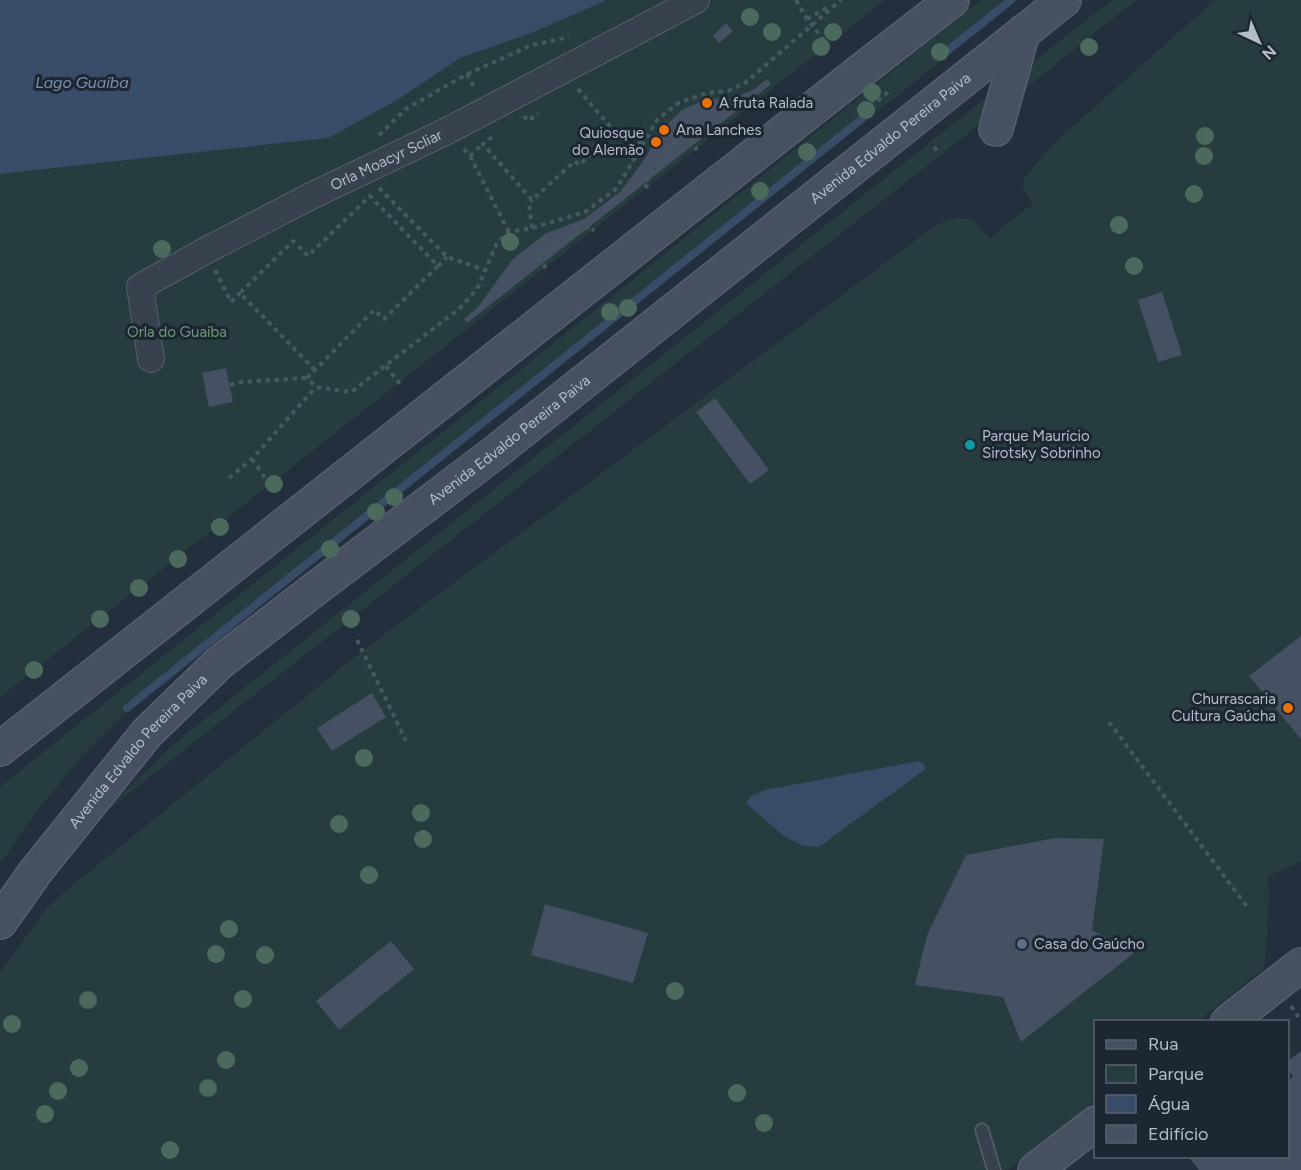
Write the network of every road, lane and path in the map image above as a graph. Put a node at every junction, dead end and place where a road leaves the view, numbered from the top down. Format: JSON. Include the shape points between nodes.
{"nodes":[{"id":1,"x":696,"y":0,"type":"edge"},
{"id":2,"x":796,"y":0,"type":"edge"},
{"id":3,"x":841,"y":0,"type":"edge"},
{"id":4,"x":952,"y":0,"type":"edge"},
{"id":5,"x":1064,"y":0,"type":"edge"},
{"id":6,"x":807,"y":19,"type":"junction"},
{"id":7,"x":812,"y":24,"type":"junction"},
{"id":8,"x":1023,"y":32,"type":"junction"},
{"id":9,"x":579,"y":36,"type":"dead end"},
{"id":10,"x":829,"y":46,"type":"dead end"},
{"id":11,"x":572,"y":82,"type":"dead end"},
{"id":12,"x":890,"y":90,"type":"dead end"},
{"id":13,"x":870,"y":98,"type":"dead end"},
{"id":14,"x":539,"y":111,"type":"dead end"},
{"id":15,"x":520,"y":112,"type":"dead end"},
{"id":16,"x":996,"y":129,"type":"dead end"},
{"id":17,"x":447,"y":131,"type":"junction"},
{"id":18,"x":498,"y":131,"type":"dead end"},
{"id":19,"x":616,"y":133,"type":"junction"},
{"id":20,"x":375,"y":139,"type":"dead end"},
{"id":21,"x":483,"y":144,"type":"junction"},
{"id":22,"x":642,"y":144,"type":"junction"},
{"id":23,"x":697,"y":150,"type":"dead end"},
{"id":24,"x":470,"y":156,"type":"junction"},
{"id":25,"x":364,"y":172,"type":"junction"},
{"id":26,"x":648,"y":188,"type":"dead end"},
{"id":27,"x":532,"y":200,"type":"junction"},
{"id":28,"x":532,"y":228,"type":"junction"},
{"id":29,"x":594,"y":231,"type":"dead end"},
{"id":30,"x":509,"y":232,"type":"junction"},
{"id":31,"x":205,"y":251,"type":"junction"},
{"id":32,"x":447,"y":257,"type":"junction"},
{"id":33,"x":438,"y":266,"type":"junction"},
{"id":34,"x":546,"y":268,"type":"dead end"},
{"id":35,"x":485,"y":270,"type":"junction"},
{"id":36,"x":240,"y":293,"type":"junction"},
{"id":37,"x":151,"y":359,"type":"dead end"},
{"id":38,"x":386,"y":366,"type":"junction"},
{"id":39,"x":315,"y":370,"type":"junction"},
{"id":40,"x":307,"y":378,"type":"junction"},
{"id":41,"x":230,"y":384,"type":"dead end"},
{"id":42,"x":400,"y":384,"type":"dead end"},
{"id":43,"x":316,"y":387,"type":"junction"},
{"id":44,"x":252,"y":459,"type":"junction"},
{"id":45,"x":229,"y":478,"type":"dead end"},
{"id":46,"x":279,"y":498,"type":"dead end"},
{"id":47,"x":357,"y":640,"type":"dead end"},
{"id":48,"x":1109,"y":722,"type":"dead end"},
{"id":49,"x":406,"y":741,"type":"dead end"},
{"id":50,"x":0,"y":749,"type":"edge"},
{"id":51,"x":1248,"y":908,"type":"dead end"},
{"id":52,"x":0,"y":922,"type":"edge"},
{"id":53,"x":1301,"y":965,"type":"edge"},
{"id":54,"x":1231,"y":1020,"type":"edge"},
{"id":55,"x":1094,"y":1124,"type":"edge"},
{"id":56,"x":982,"y":1130,"type":"dead end"},
{"id":57,"x":994,"y":1170,"type":"edge"},
{"id":58,"x":1035,"y":1170,"type":"edge"}],
"edges":[{"from":1,"to":17,"type":"street","name":"Orla Moacyr Scliar"},
{"from":2,"to":6,"type":"path"},
{"from":3,"to":6,"type":"path"},
{"from":3,"to":7,"type":"path"},
{"from":4,"to":50,"type":"main road"},
{"from":5,"to":8,"type":"main road","name":"Avenida Edvaldo Pereira Paiva"},
{"from":6,"to":7,"type":"path"},
{"from":7,"to":10,"type":"path"},
{"from":7,"to":22,"type":"path","via":[[746,83],[678,103],[657,120]]},
{"from":8,"to":16,"type":"main road"},
{"from":8,"to":52,"type":"main road","name":"Avenida Edvaldo Pereira Paiva","via":[[493,454],[219,663],[147,733]]},
{"from":9,"to":20,"type":"path","via":[[532,45],[467,74],[406,109]]},
{"from":11,"to":19,"type":"path"},
{"from":12,"to":13,"type":"path","via":[[874,103]]},
{"from":14,"to":15,"type":"path","via":[[528,121]]},
{"from":17,"to":24,"type":"path"},
{"from":17,"to":25,"type":"street","name":"Orla Moacyr Scliar"},
{"from":18,"to":21,"type":"path"},
{"from":19,"to":22,"type":"path","via":[[618,130]]},
{"from":19,"to":27,"type":"path","via":[[579,165],[575,161]]},
{"from":21,"to":24,"type":"path"},
{"from":21,"to":27,"type":"path"},
{"from":22,"to":28,"type":"path","via":[[617,188],[585,212]]},
{"from":23,"to":26,"type":"path","via":[[684,132],[644,184]]},
{"from":24,"to":30,"type":"path"},
{"from":25,"to":31,"type":"street","name":"Orla Moacyr Scliar"},
{"from":25,"to":32,"type":"path"},
{"from":27,"to":28,"type":"path"},
{"from":28,"to":30,"type":"path"},
{"from":29,"to":34,"type":"path","via":[[590,226],[536,255]]},
{"from":30,"to":35,"type":"path","via":[[497,243]]},
{"from":31,"to":36,"type":"path","via":[[231,302]]},
{"from":31,"to":37,"type":"street","name":"Orla Moacyr Scliar","via":[[140,288]]},
{"from":32,"to":33,"type":"path"},
{"from":32,"to":35,"type":"path"},
{"from":33,"to":36,"type":"path","via":[[370,196],[308,256],[293,241]]},
{"from":33,"to":39,"type":"path","via":[[384,319],[374,310]]},
{"from":35,"to":38,"type":"path","via":[[477,289],[459,309]]},
{"from":36,"to":39,"type":"path"},
{"from":38,"to":42,"type":"path"},
{"from":38,"to":43,"type":"path","via":[[351,392]]},
{"from":39,"to":40,"type":"path"},
{"from":40,"to":41,"type":"path"},
{"from":40,"to":43,"type":"path"},
{"from":43,"to":44,"type":"path"},
{"from":44,"to":45,"type":"path"},
{"from":44,"to":46,"type":"path"},
{"from":47,"to":49,"type":"path"},
{"from":48,"to":51,"type":"path"},
{"from":53,"to":54,"type":"main road"},
{"from":55,"to":58,"type":"main road"},
{"from":56,"to":57,"type":"lane"}]}
